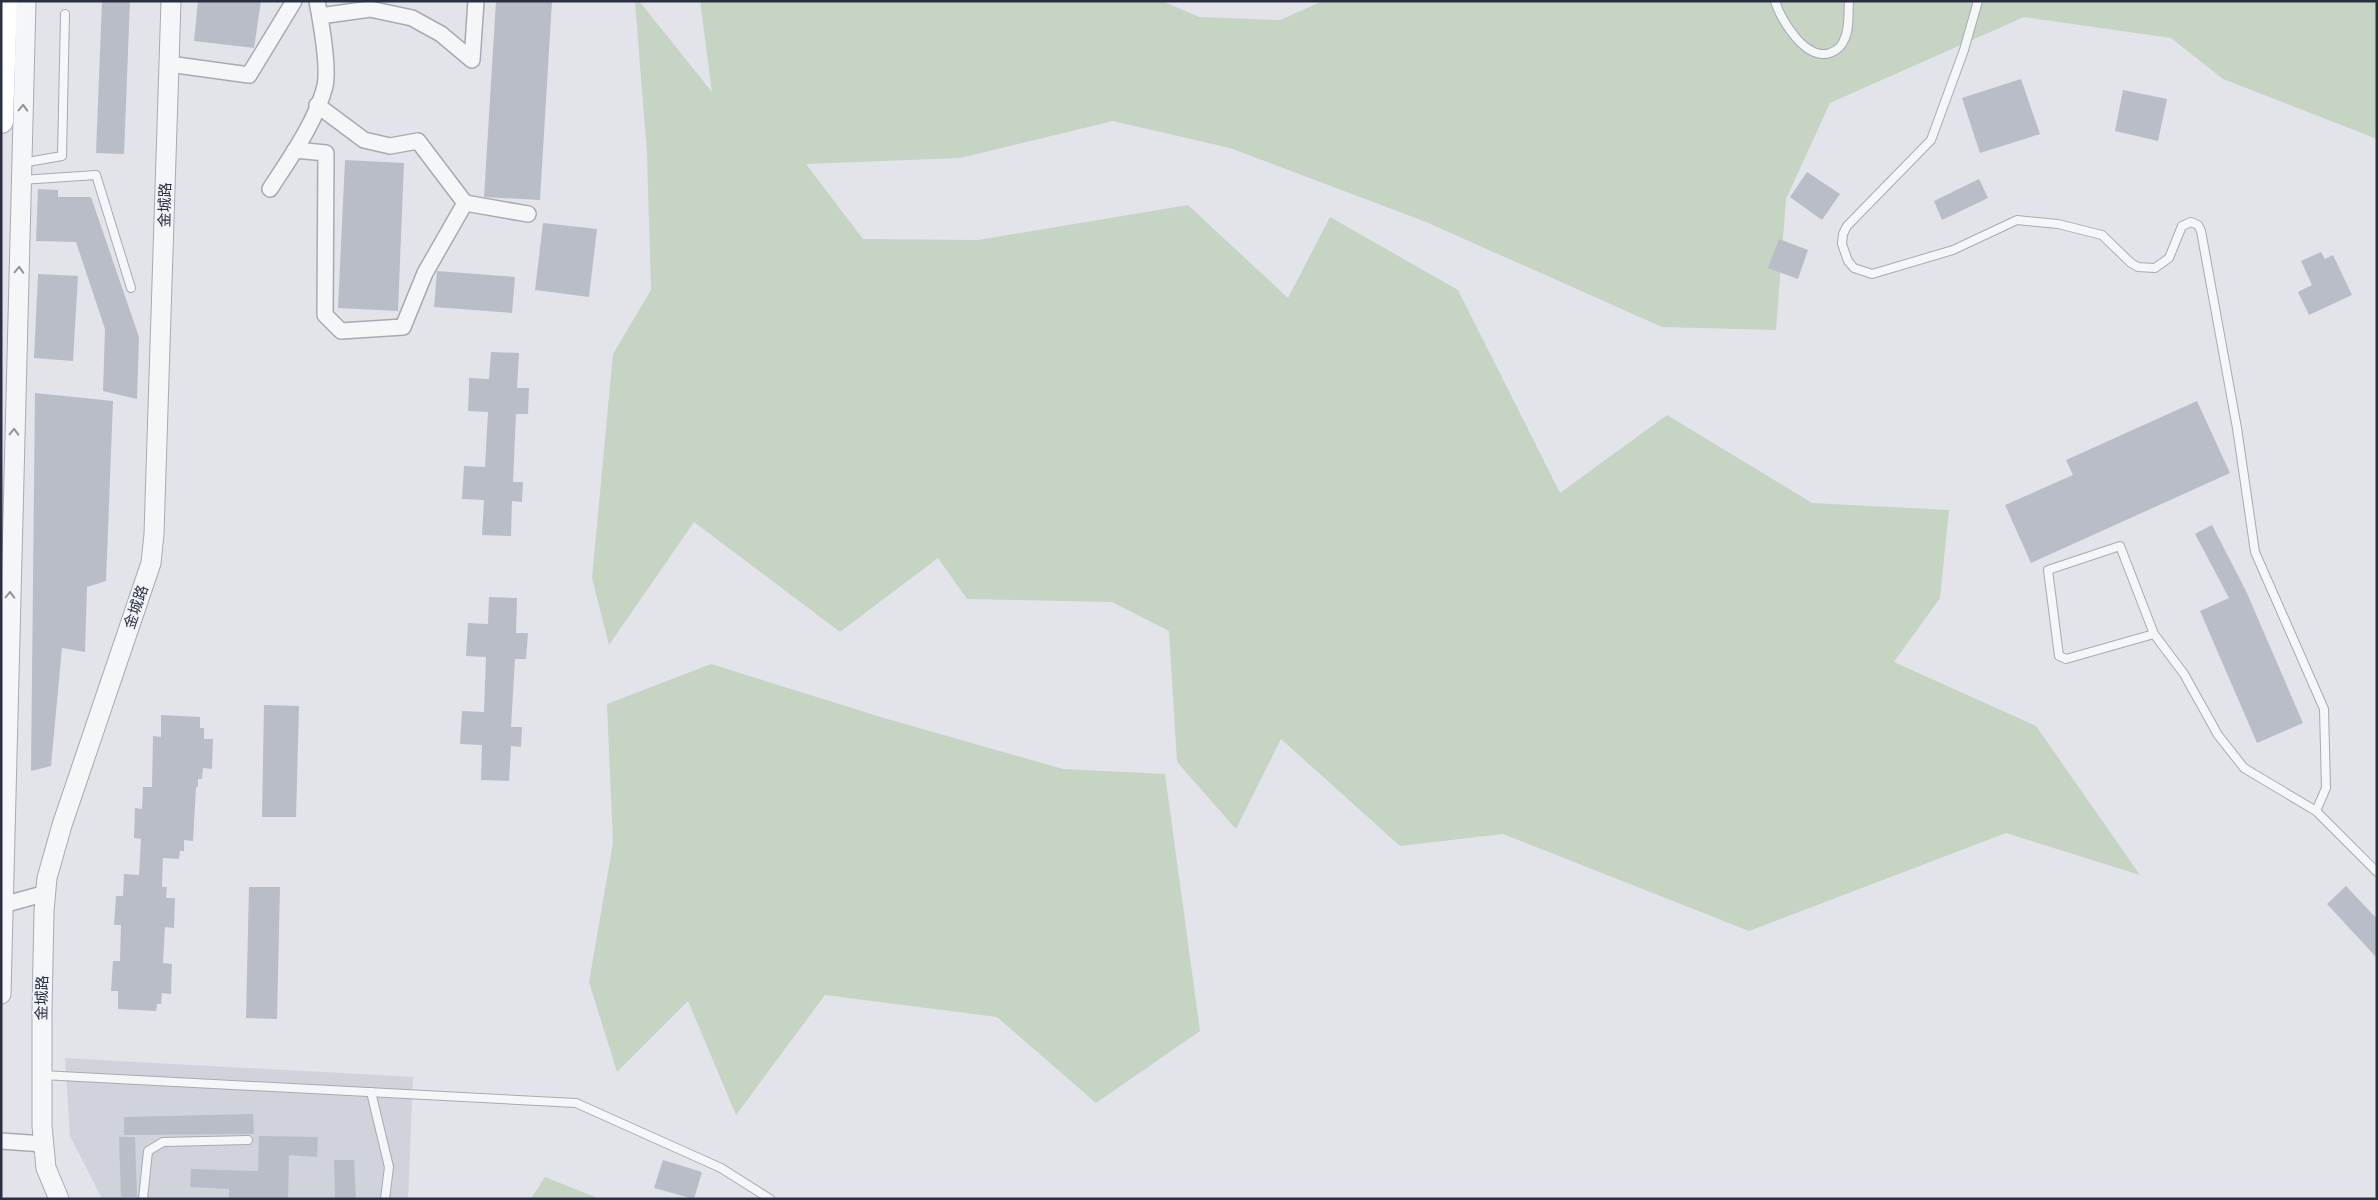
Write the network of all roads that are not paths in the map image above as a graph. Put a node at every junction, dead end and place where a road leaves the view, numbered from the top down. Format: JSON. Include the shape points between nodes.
{"nodes":[{"id":1,"x":5,"y":1,"type":"edge"},
{"id":2,"x":26,"y":1,"type":"edge"},
{"id":3,"x":171,"y":1,"type":"edge"},
{"id":4,"x":294,"y":1,"type":"edge"},
{"id":5,"x":476,"y":1,"type":"edge"},
{"id":6,"x":1775,"y":1,"type":"edge"},
{"id":7,"x":1849,"y":1,"type":"edge"},
{"id":8,"x":1978,"y":1,"type":"edge"},
{"id":9,"x":318,"y":9,"type":"edge"},
{"id":10,"x":65,"y":14,"type":"dead end"},
{"id":11,"x":169,"y":64,"type":"junction"},
{"id":12,"x":317,"y":106,"type":"junction"},
{"id":13,"x":1,"y":121,"type":"edge"},
{"id":14,"x":294,"y":150,"type":"junction"},
{"id":15,"x":21,"y":172,"type":"junction"},
{"id":16,"x":270,"y":189,"type":"dead end"},
{"id":17,"x":464,"y":204,"type":"junction"},
{"id":18,"x":528,"y":214,"type":"dead end"},
{"id":19,"x":131,"y":288,"type":"dead end"},
{"id":20,"x":2154,"y":634,"type":"junction"},
{"id":21,"x":2316,"y":811,"type":"junction"},
{"id":22,"x":2377,"y":872,"type":"edge"},
{"id":23,"x":46,"y":893,"type":"junction"},
{"id":24,"x":3,"y":905,"type":"junction"},
{"id":25,"x":1,"y":994,"type":"edge"},
{"id":26,"x":42,"y":1075,"type":"junction"},
{"id":27,"x":371,"y":1092,"type":"junction"},
{"id":28,"x":248,"y":1140,"type":"dead end"},
{"id":29,"x":1,"y":1141,"type":"edge"},
{"id":30,"x":44,"y":1144,"type":"junction"},
{"id":31,"x":59,"y":1199,"type":"edge"},
{"id":32,"x":143,"y":1199,"type":"edge"},
{"id":33,"x":385,"y":1199,"type":"edge"},
{"id":34,"x":770,"y":1199,"type":"edge"}],
"edges":[{"from":1,"to":13,"type":"main road"},
{"from":15,"to":2,"type":"street","one_way":true},
{"from":3,"to":11,"type":"street","name":"金城路"},
{"from":4,"to":11,"type":"street","via":[[249,75]]},
{"from":5,"to":9,"type":"street","via":[[472,60],[440,34],[412,18],[370,9]]},
{"from":6,"to":7,"type":"lane","via":[[1801,45],[1824,55],[1839,48],[1844,41]]},
{"from":8,"to":21,"type":"lane","via":[[1931,140],[1847,226],[1843,234],[1843,253],[1854,268],[1872,274],[1953,250],[2017,220],[2058,224],[2102,235],[2131,263],[2146,268],[2163,264],[2169,258],[2182,226],[2192,222],[2198,225],[2237,428],[2255,552],[2324,709],[2326,788]]},
{"from":9,"to":12,"type":"street","via":[[323,36],[325,85]]},
{"from":10,"to":15,"type":"lane","via":[[62,156]]},
{"from":11,"to":23,"type":"street","name":"金城路","via":[[151,563],[52,856]]},
{"from":12,"to":14,"type":"street"},
{"from":12,"to":17,"type":"street","via":[[364,140],[390,146],[418,141]]},
{"from":14,"to":16,"type":"street"},
{"from":14,"to":17,"type":"street","via":[[326,153],[325,315],[341,331],[403,327],[425,273]]},
{"from":15,"to":19,"type":"lane","via":[[96,175]]},
{"from":24,"to":15,"type":"street","one_way":true},
{"from":17,"to":18,"type":"street"},
{"from":20,"to":20,"type":"lane","via":[[2120,546],[2048,570],[2059,656],[2066,659]]},
{"from":20,"to":21,"type":"lane","via":[[2184,674],[2218,734],[2244,768]]},
{"from":21,"to":22,"type":"lane"},
{"from":23,"to":24,"type":"street"},
{"from":23,"to":26,"type":"street","name":"金城路"},
{"from":24,"to":25,"type":"street"},
{"from":26,"to":27,"type":"lane"},
{"from":26,"to":30,"type":"street","name":"金城路"},
{"from":27,"to":33,"type":"lane","via":[[389,1167]]},
{"from":27,"to":34,"type":"lane","via":[[576,1103],[721,1168]]},
{"from":28,"to":32,"type":"lane","via":[[164,1142],[148,1151]]},
{"from":29,"to":30,"type":"street"},
{"from":30,"to":31,"type":"street","name":"金城路","via":[[46,1168]]}]}
